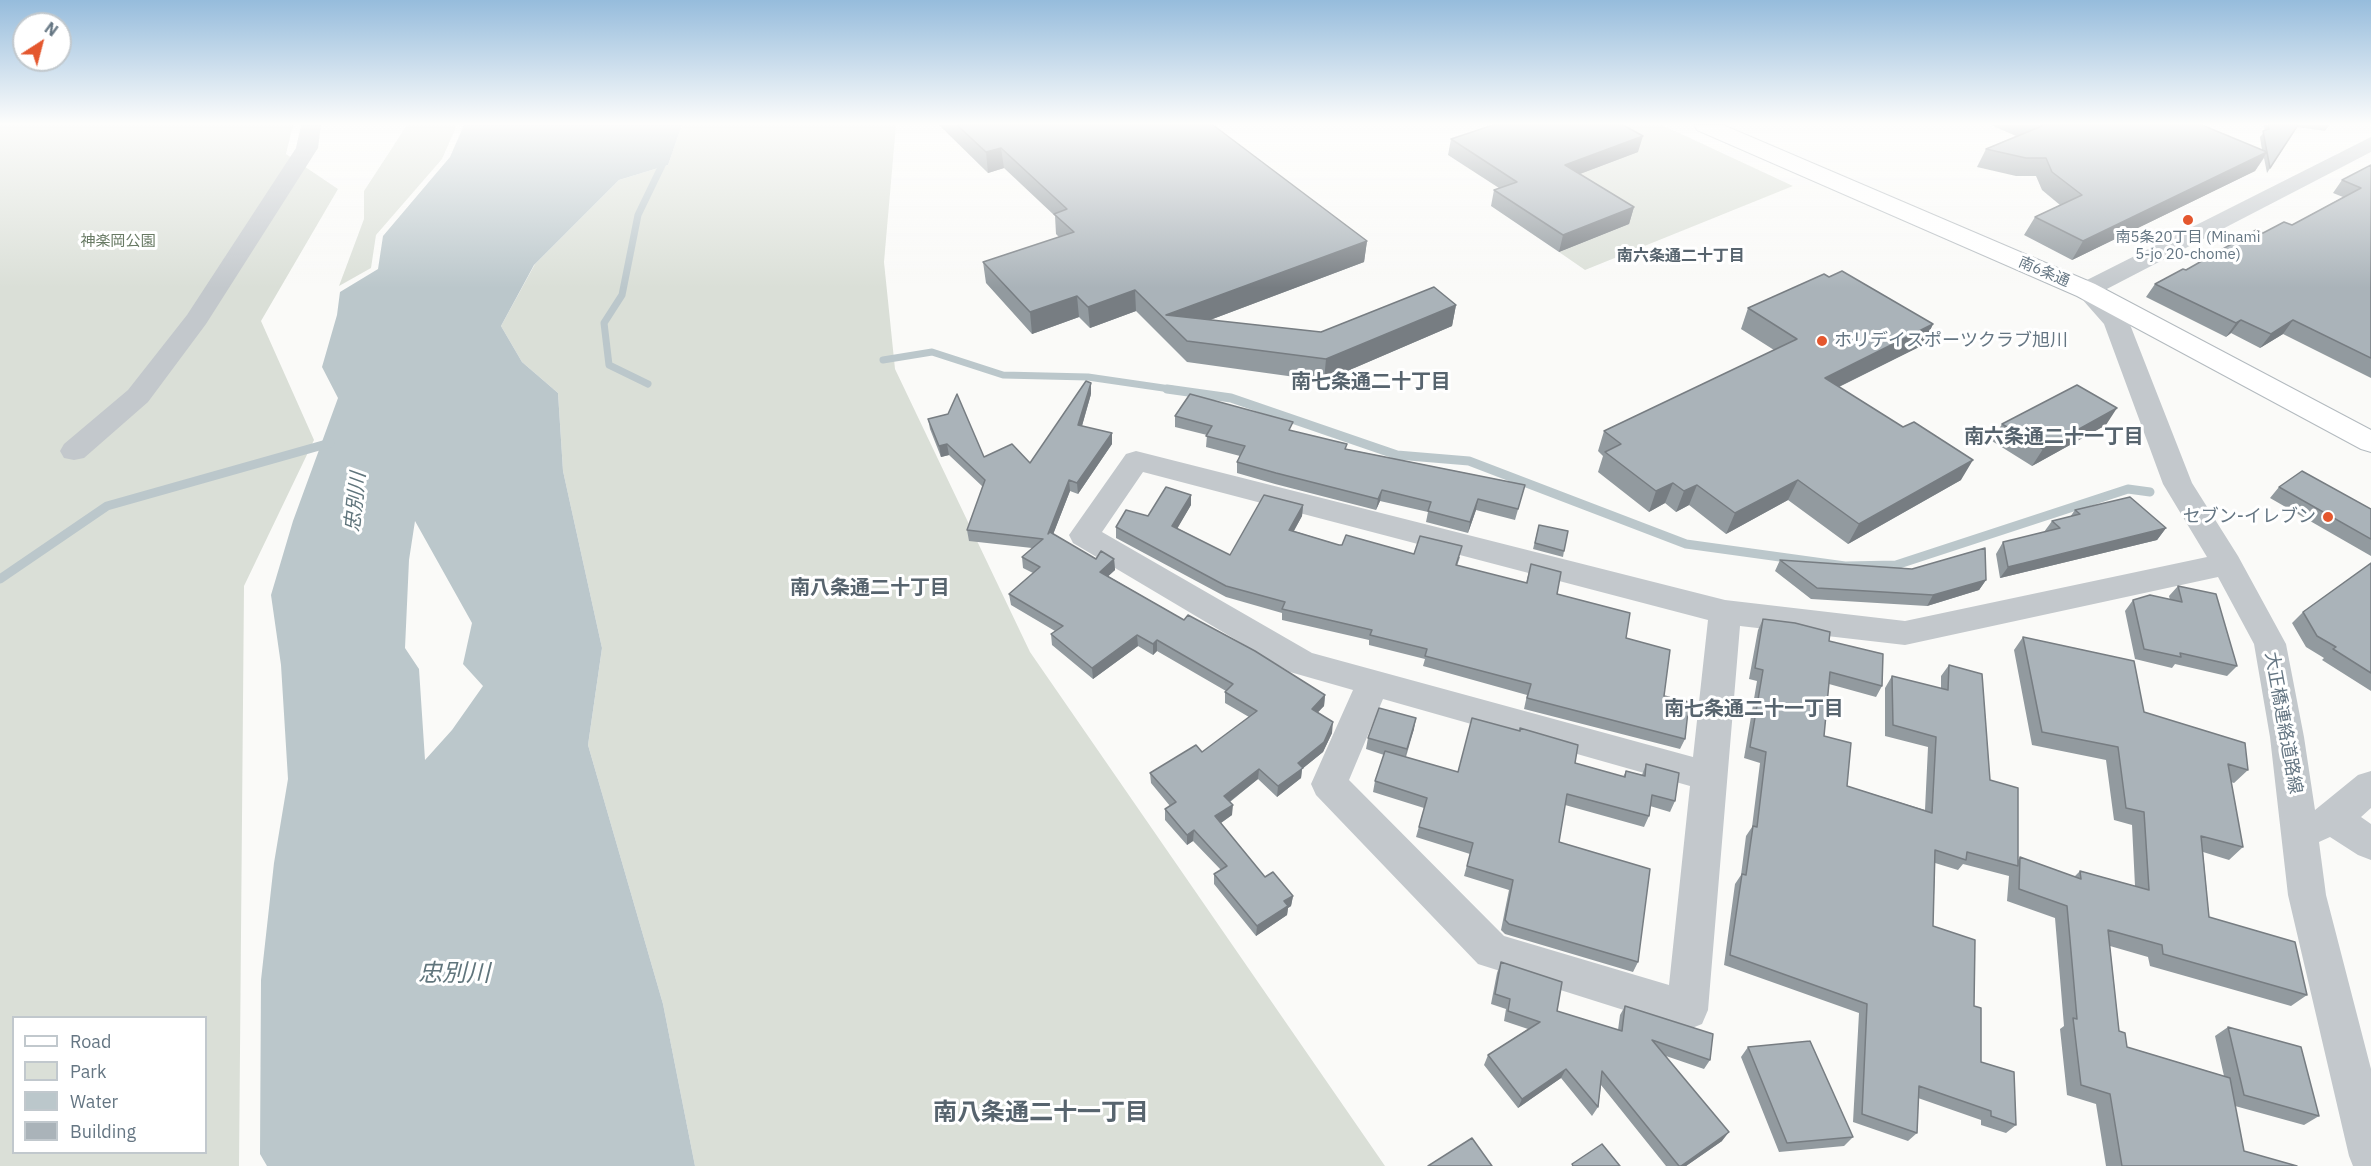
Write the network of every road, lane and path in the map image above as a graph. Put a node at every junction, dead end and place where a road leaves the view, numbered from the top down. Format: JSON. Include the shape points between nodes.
{"nodes":[{"id":1,"x":287,"y":179,"type":"edge"},
{"id":2,"x":1831,"y":179,"type":"edge"},
{"id":3,"x":2301,"y":179,"type":"edge"},
{"id":4,"x":2086,"y":290,"type":"junction"},
{"id":5,"x":2371,"y":442,"type":"edge"},
{"id":6,"x":74,"y":451,"type":"dead end"},
{"id":7,"x":2227,"y":564,"type":"junction"},
{"id":8,"x":1725,"y":612,"type":"junction"},
{"id":9,"x":1373,"y":683,"type":"junction"},
{"id":10,"x":1710,"y":777,"type":"junction"},
{"id":11,"x":2371,"y":786,"type":"edge"},
{"id":12,"x":2333,"y":819,"type":"junction"},
{"id":13,"x":2300,"y":833,"type":"junction"},
{"id":14,"x":2371,"y":844,"type":"edge"},
{"id":15,"x":2371,"y":1156,"type":"edge"}],
"edges":[{"from":1,"to":6,"type":"street","via":[[197,320],[138,396]]},
{"from":2,"to":4,"type":"street","name":"南6条通"},
{"from":3,"to":4,"type":"street"},
{"from":4,"to":5,"type":"street","name":"南6条通"},
{"from":4,"to":7,"type":"street","name":"大正橋連絡道路線","via":[[2116,322],[2178,484]]},
{"from":7,"to":8,"type":"street","via":[[1905,633]]},
{"from":7,"to":13,"type":"street","name":"大正橋連絡道路線","via":[[2270,644]]},
{"from":8,"to":9,"type":"street","via":[[1136,461],[1084,535],[1302,663]]},
{"from":8,"to":10,"type":"street"},
{"from":9,"to":10,"type":"street"},
{"from":9,"to":10,"type":"street","via":[[1329,784],[1492,951],[1687,1010]]},
{"from":11,"to":12,"type":"street"},
{"from":12,"to":13,"type":"street"},
{"from":12,"to":14,"type":"street"},
{"from":13,"to":15,"type":"street","name":"大正橋連絡道路線","via":[[2307,895]]}]}
